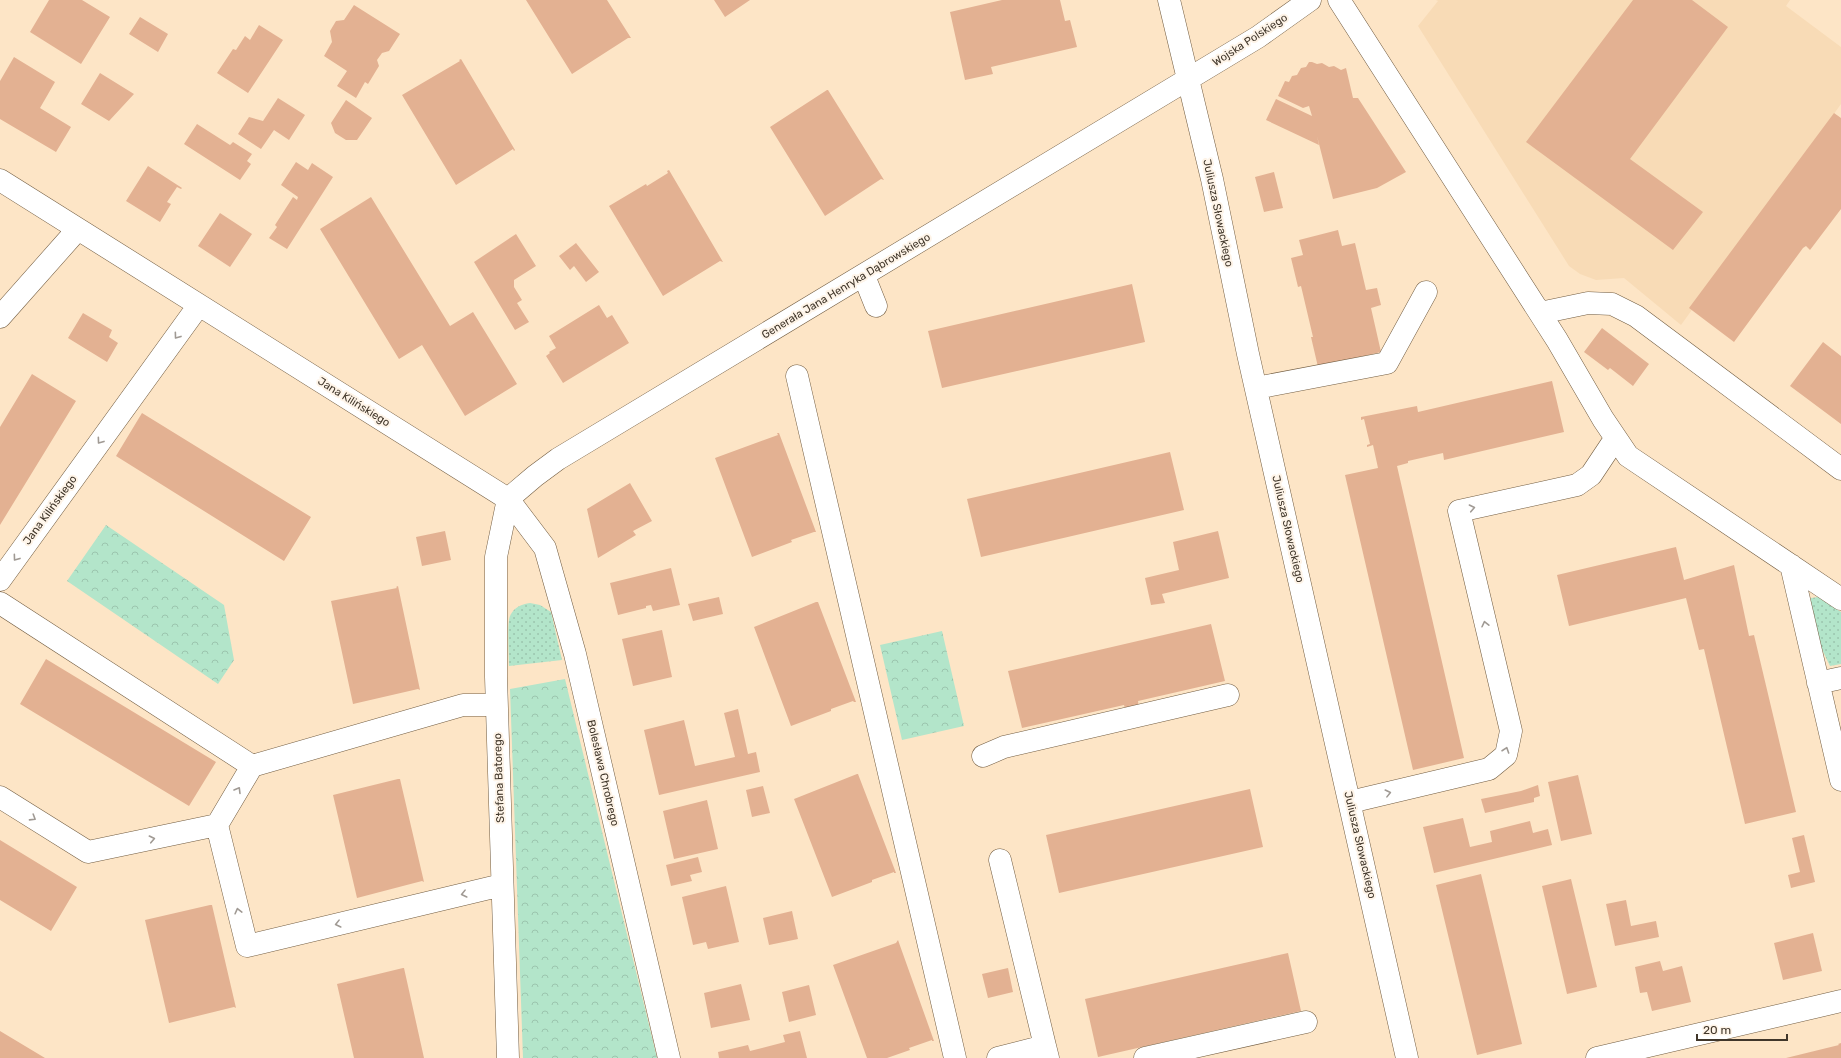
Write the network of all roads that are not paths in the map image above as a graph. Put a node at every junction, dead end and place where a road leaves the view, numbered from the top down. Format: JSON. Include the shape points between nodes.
{"nodes":[{"id":1,"x":1170,"y":0,"type":"edge"},
{"id":2,"x":1310,"y":0,"type":"edge"},
{"id":3,"x":1339,"y":0,"type":"edge"},
{"id":4,"x":1188,"y":78,"type":"junction"},
{"id":5,"x":0,"y":180,"type":"edge"},
{"id":6,"x":78,"y":229,"type":"junction"},
{"id":7,"x":864,"y":276,"type":"junction"},
{"id":8,"x":1426,"y":292,"type":"dead end"},
{"id":9,"x":200,"y":305,"type":"junction"},
{"id":10,"x":876,"y":306,"type":"dead end"},
{"id":11,"x":1540,"y":313,"type":"junction"},
{"id":12,"x":0,"y":317,"type":"edge"},
{"id":13,"x":797,"y":376,"type":"dead end"},
{"id":14,"x":1256,"y":388,"type":"junction"},
{"id":15,"x":1615,"y":438,"type":"junction"},
{"id":16,"x":1841,"y":469,"type":"edge"},
{"id":17,"x":508,"y":499,"type":"junction"},
{"id":18,"x":1791,"y":566,"type":"junction"},
{"id":19,"x":0,"y":580,"type":"edge"},
{"id":20,"x":1841,"y":599,"type":"edge"},
{"id":21,"x":0,"y":603,"type":"edge"},
{"id":22,"x":1841,"y":678,"type":"edge"},
{"id":23,"x":1818,"y":683,"type":"junction"},
{"id":24,"x":1228,"y":695,"type":"dead end"},
{"id":25,"x":496,"y":705,"type":"junction"},
{"id":26,"x":983,"y":756,"type":"dead end"},
{"id":27,"x":252,"y":766,"type":"junction"},
{"id":28,"x":1841,"y":780,"type":"edge"},
{"id":29,"x":0,"y":797,"type":"edge"},
{"id":30,"x":1350,"y":802,"type":"junction"},
{"id":31,"x":217,"y":826,"type":"junction"},
{"id":32,"x":1000,"y":860,"type":"dead end"},
{"id":33,"x":502,"y":885,"type":"junction"},
{"id":34,"x":1841,"y":1001,"type":"edge"},
{"id":35,"x":1306,"y":1022,"type":"dead end"},
{"id":36,"x":1047,"y":1052,"type":"edge"},
{"id":37,"x":508,"y":1058,"type":"edge"},
{"id":38,"x":670,"y":1058,"type":"edge"},
{"id":39,"x":955,"y":1058,"type":"edge"},
{"id":40,"x":998,"y":1058,"type":"edge"},
{"id":41,"x":1145,"y":1058,"type":"edge"},
{"id":42,"x":1407,"y":1058,"type":"edge"},
{"id":43,"x":1597,"y":1058,"type":"edge"}],
"edges":[{"from":1,"to":4,"type":"street","name":"Juliusza Słowackiego"},
{"from":2,"to":4,"type":"street","name":"Wojska Polskiego","via":[[1258,37]]},
{"from":3,"to":11,"type":"street"},
{"from":4,"to":7,"type":"street","name":"Generała Jana Henryka Dąbrowskiego"},
{"from":4,"to":14,"type":"street","name":"Juliusza Słowackiego"},
{"from":5,"to":6,"type":"street","name":"Jana Kilińskiego"},
{"from":6,"to":9,"type":"street","name":"Jana Kilińskiego"},
{"from":6,"to":12,"type":"street"},
{"from":7,"to":10,"type":"street"},
{"from":7,"to":17,"type":"street","name":"Generała Jana Henryka Dąbrowskiego","via":[[558,459]]},
{"from":8,"to":14,"type":"street","via":[[1387,363]]},
{"from":9,"to":17,"type":"street","name":"Jana Kilińskiego"},
{"from":9,"to":19,"type":"street","name":"Jana Kilińskiego","one_way":true},
{"from":11,"to":15,"type":"street"},
{"from":11,"to":16,"type":"street","via":[[1588,303],[1612,304],[1636,316]]},
{"from":13,"to":39,"type":"street"},
{"from":14,"to":30,"type":"street","name":"Juliusza Słowackiego"},
{"from":15,"to":18,"type":"street","via":[[1628,456]]},
{"from":30,"to":15,"type":"street","one_way":true,"via":[[1489,769],[1506,755],[1510,731],[1459,511],[1577,485],[1591,475]]},
{"from":17,"to":25,"type":"street","name":"Stefana Batorego","via":[[496,557]]},
{"from":17,"to":38,"type":"street","name":"Bolesława Chrobrego","via":[[545,548],[575,654]]},
{"from":18,"to":20,"type":"street"},
{"from":18,"to":23,"type":"street"},
{"from":21,"to":27,"type":"street"},
{"from":22,"to":23,"type":"street"},
{"from":23,"to":28,"type":"street"},
{"from":24,"to":26,"type":"street","via":[[1004,747]]},
{"from":25,"to":27,"type":"street","via":[[463,705]]},
{"from":25,"to":33,"type":"street","name":"Stefana Batorego"},
{"from":31,"to":27,"type":"street","one_way":true},
{"from":29,"to":31,"type":"street","one_way":true,"via":[[88,852]]},
{"from":30,"to":42,"type":"street","name":"Juliusza Słowackiego"},
{"from":33,"to":31,"type":"street","one_way":true,"via":[[247,946]]},
{"from":32,"to":36,"type":"street"},
{"from":33,"to":37,"type":"street","name":"Stefana Batorego"},
{"from":34,"to":43,"type":"street"},
{"from":35,"to":41,"type":"street"},
{"from":36,"to":40,"type":"street"}]}
